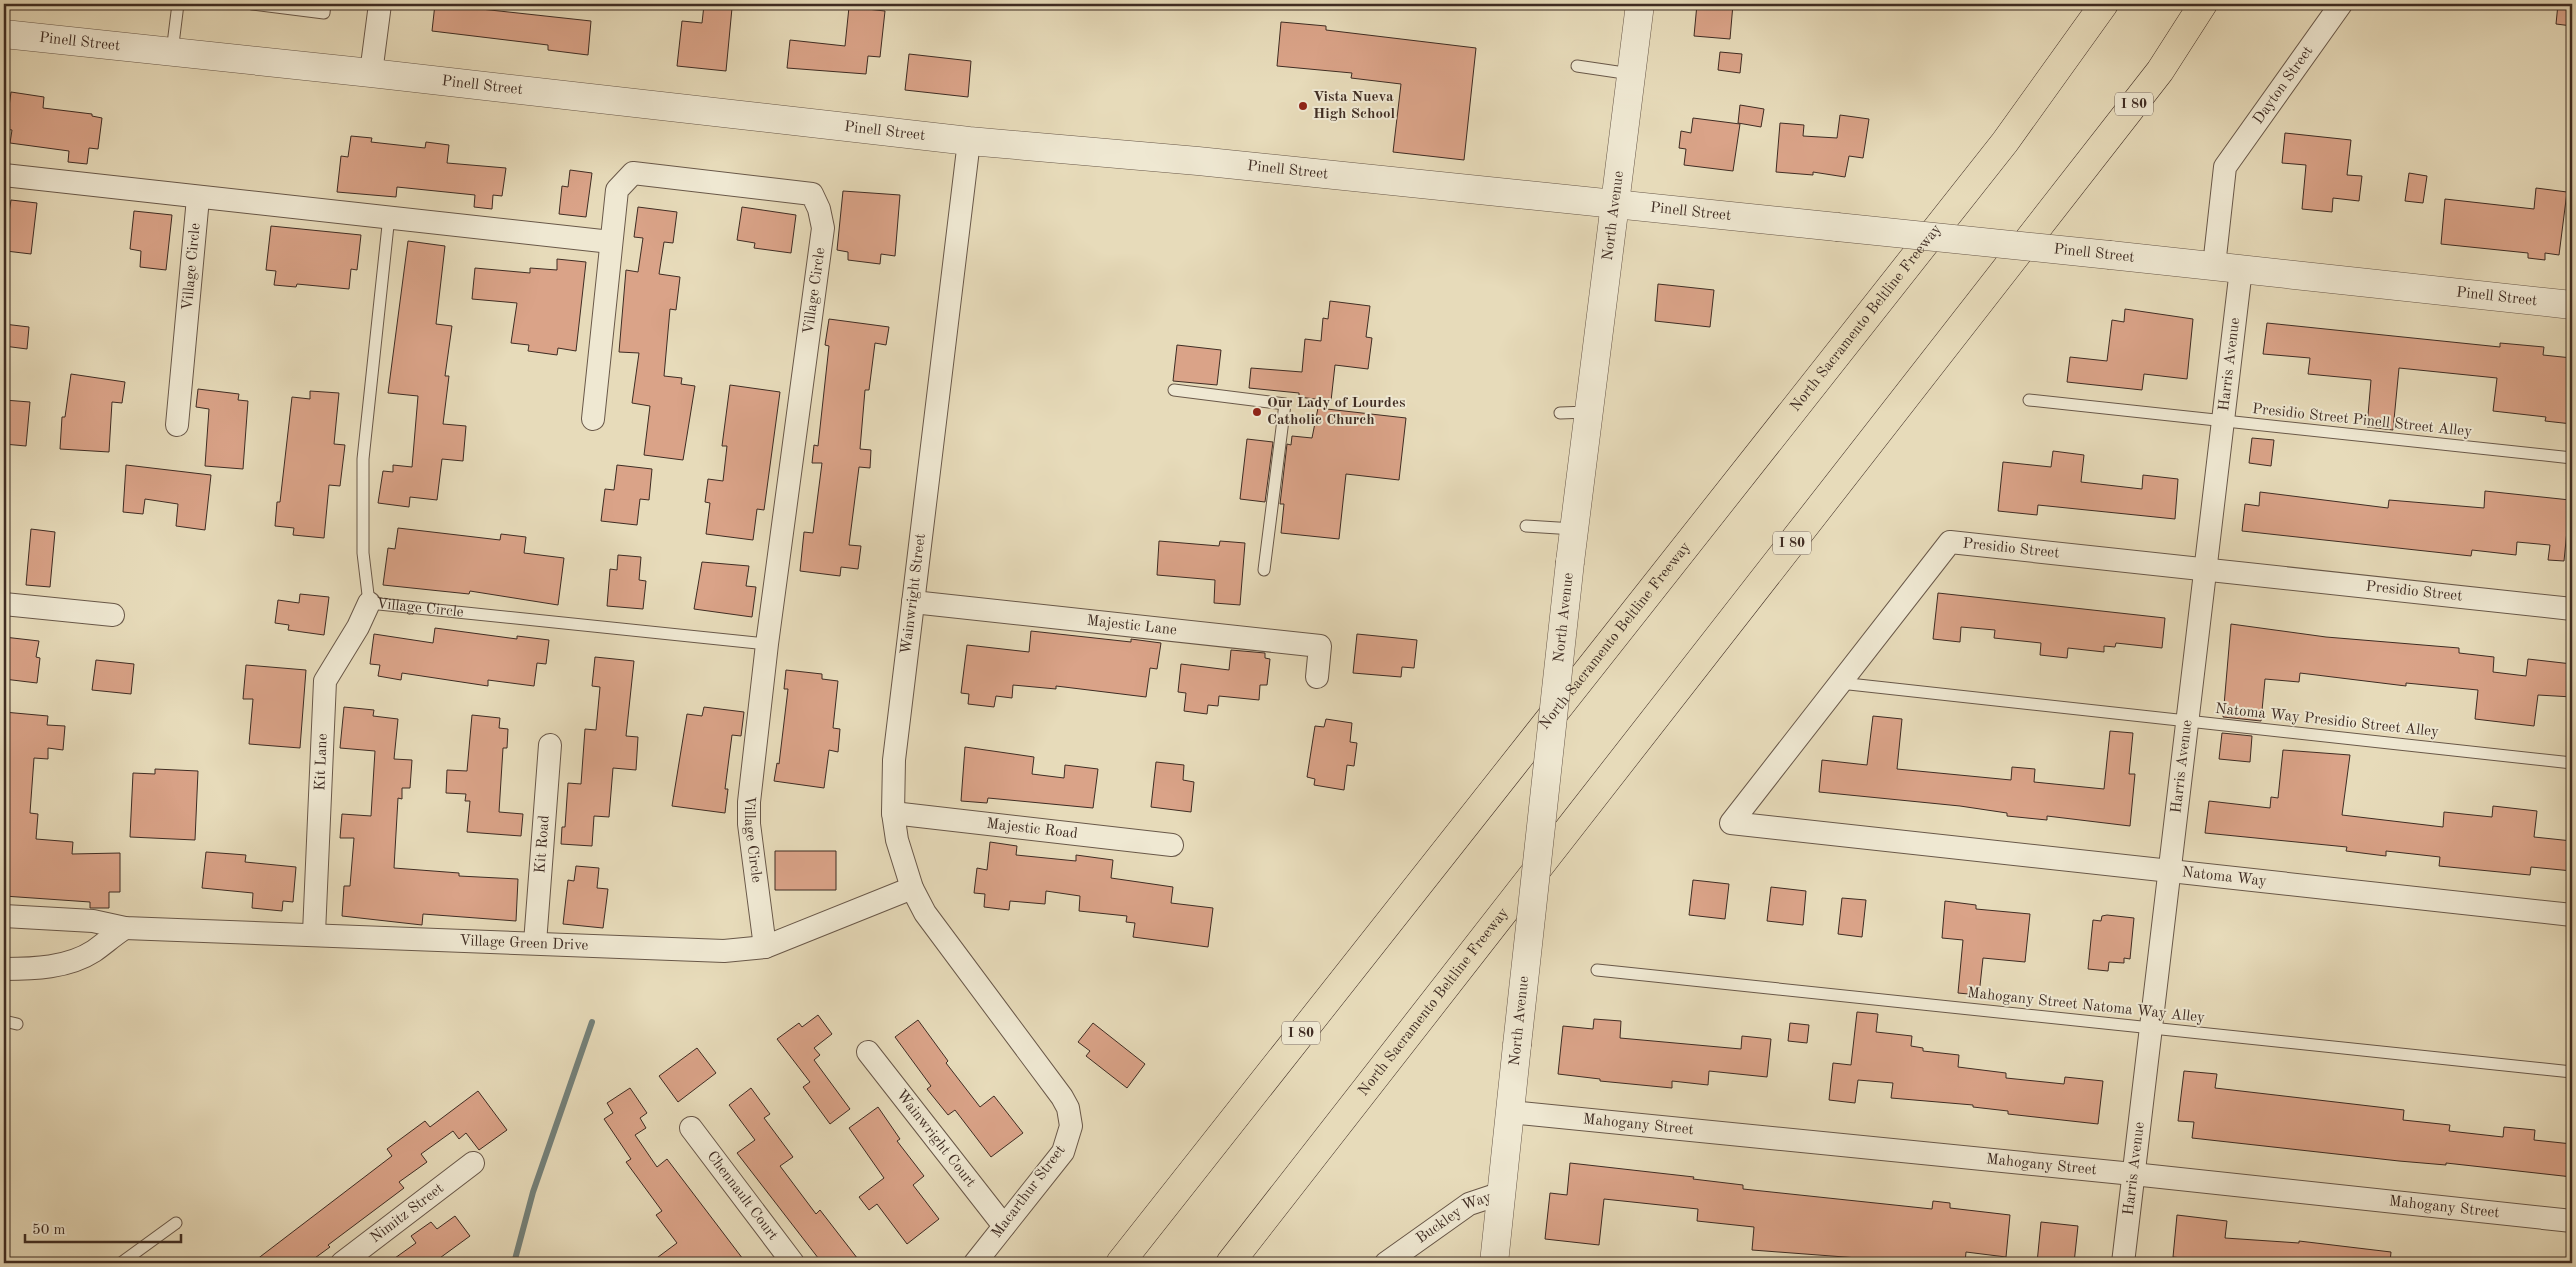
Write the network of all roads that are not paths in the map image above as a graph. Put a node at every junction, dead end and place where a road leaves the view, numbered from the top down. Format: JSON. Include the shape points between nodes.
{"nodes":[{"id":1,"x":178,"y":4,"type":"edge"},
{"id":2,"x":252,"y":4,"type":"edge"},
{"id":3,"x":325,"y":4,"type":"edge"},
{"id":4,"x":380,"y":4,"type":"edge"},
{"id":5,"x":1640,"y":4,"type":"edge"},
{"id":6,"x":2104,"y":4,"type":"edge"},
{"id":7,"x":2203,"y":4,"type":"edge"},
{"id":8,"x":2341,"y":4,"type":"edge"},
{"id":9,"x":4,"y":34,"type":"edge"},
{"id":10,"x":172,"y":52,"type":"junction"},
{"id":11,"x":1578,"y":66,"type":"dead end"},
{"id":12,"x":372,"y":73,"type":"junction"},
{"id":13,"x":1631,"y":74,"type":"junction"},
{"id":14,"x":969,"y":142,"type":"junction"},
{"id":15,"x":4,"y":175,"type":"edge"},
{"id":16,"x":198,"y":198,"type":"junction"},
{"id":17,"x":1614,"y":205,"type":"junction"},
{"id":18,"x":388,"y":216,"type":"junction"},
{"id":19,"x":611,"y":242,"type":"junction"},
{"id":20,"x":2214,"y":266,"type":"junction"},
{"id":21,"x":2241,"y":269,"type":"junction"},
{"id":22,"x":2572,"y":305,"type":"edge"},
{"id":23,"x":1174,"y":390,"type":"dead end"},
{"id":24,"x":2030,"y":400,"type":"dead end"},
{"id":25,"x":1588,"y":412,"type":"junction"},
{"id":26,"x":1560,"y":413,"type":"dead end"},
{"id":27,"x":593,"y":419,"type":"dead end"},
{"id":28,"x":2223,"y":421,"type":"junction"},
{"id":29,"x":177,"y":425,"type":"dead end"},
{"id":30,"x":2572,"y":458,"type":"edge"},
{"id":31,"x":1526,"y":526,"type":"dead end"},
{"id":32,"x":1574,"y":529,"type":"junction"},
{"id":33,"x":1264,"y":570,"type":"dead end"},
{"id":34,"x":2205,"y":570,"type":"junction"},
{"id":35,"x":369,"y":602,"type":"junction"},
{"id":36,"x":913,"y":602,"type":"junction"},
{"id":37,"x":4,"y":604,"type":"edge"},
{"id":38,"x":2572,"y":609,"type":"edge"},
{"id":39,"x":112,"y":615,"type":"dead end"},
{"id":40,"x":767,"y":644,"type":"junction"},
{"id":41,"x":1317,"y":677,"type":"dead end"},
{"id":42,"x":1840,"y":683,"type":"junction"},
{"id":43,"x":2187,"y":721,"type":"junction"},
{"id":44,"x":550,"y":745,"type":"dead end"},
{"id":45,"x":2572,"y":763,"type":"edge"},
{"id":46,"x":893,"y":813,"type":"junction"},
{"id":47,"x":1876,"y":839,"type":"joint"},
{"id":48,"x":1172,"y":845,"type":"dead end"},
{"id":49,"x":2169,"y":871,"type":"junction"},
{"id":50,"x":912,"y":888,"type":"junction"},
{"id":51,"x":2572,"y":915,"type":"edge"},
{"id":52,"x":4,"y":916,"type":"edge"},
{"id":53,"x":124,"y":928,"type":"junction"},
{"id":54,"x":314,"y":934,"type":"junction"},
{"id":55,"x":535,"y":943,"type":"junction"},
{"id":56,"x":765,"y":947,"type":"junction"},
{"id":57,"x":4,"y":969,"type":"edge"},
{"id":58,"x":1597,"y":970,"type":"dead end"},
{"id":59,"x":1003,"y":1017,"type":"joint"},
{"id":60,"x":4,"y":1021,"type":"edge"},
{"id":61,"x":17,"y":1024,"type":"dead end"},
{"id":62,"x":2151,"y":1028,"type":"junction"},
{"id":63,"x":868,"y":1052,"type":"dead end"},
{"id":64,"x":2572,"y":1072,"type":"edge"},
{"id":65,"x":1510,"y":1112,"type":"junction"},
{"id":66,"x":691,"y":1128,"type":"dead end"},
{"id":67,"x":473,"y":1162,"type":"dead end"},
{"id":68,"x":2133,"y":1174,"type":"junction"},
{"id":69,"x":1502,"y":1193,"type":"junction"},
{"id":70,"x":2572,"y":1222,"type":"edge"},
{"id":71,"x":176,"y":1223,"type":"dead end"},
{"id":72,"x":1004,"y":1226,"type":"junction"},
{"id":73,"x":122,"y":1263,"type":"edge"},
{"id":74,"x":342,"y":1263,"type":"edge"},
{"id":75,"x":793,"y":1263,"type":"edge"},
{"id":76,"x":975,"y":1263,"type":"edge"},
{"id":77,"x":1120,"y":1263,"type":"edge"},
{"id":78,"x":1230,"y":1263,"type":"edge"},
{"id":79,"x":1386,"y":1263,"type":"edge"},
{"id":80,"x":1500,"y":1263,"type":"edge"},
{"id":81,"x":2123,"y":1263,"type":"edge"}],
"edges":[{"from":1,"to":10,"type":"lane"},
{"from":2,"to":3,"type":"lane","via":[[324,14]]},
{"from":4,"to":12,"type":"street"},
{"from":5,"to":13,"type":"street","name":"North Avenue"},
{"from":6,"to":77,"type":"highway","name":"North Sacramento Beltline Freeway","number":"I 80","via":[[2006,142]]},
{"from":7,"to":78,"type":"highway","name":"North Sacramento Beltline Freeway","number":"I 80","via":[[2154,79]]},
{"from":8,"to":20,"type":"street","name":"Dayton Street","via":[[2225,167]]},
{"from":9,"to":10,"type":"street","name":"Pinell Street"},
{"from":10,"to":12,"type":"street","name":"Pinell Street"},
{"from":11,"to":13,"type":"lane"},
{"from":12,"to":14,"type":"street","name":"Pinell Street"},
{"from":13,"to":17,"type":"street","name":"North Avenue"},
{"from":14,"to":17,"type":"street","name":"Pinell Street","via":[[1198,161]]},
{"from":14,"to":36,"type":"street","name":"Wainwright Street"},
{"from":15,"to":16,"type":"street"},
{"from":16,"to":18,"type":"street"},
{"from":16,"to":29,"type":"street","name":"Village Circle"},
{"from":17,"to":20,"type":"street","name":"Pinell Street","bridge":true},
{"from":17,"to":25,"type":"street","name":"North Avenue"},
{"from":18,"to":19,"type":"street"},
{"from":18,"to":35,"type":"lane","name":"Village Circle","via":[[362,460],[363,553]]},
{"from":19,"to":27,"type":"street","name":"Village Circle"},
{"from":19,"to":40,"type":"street","name":"Village Circle","via":[[617,190],[633,173],[812,194],[819,209],[823,228]]},
{"from":20,"to":21,"type":"street","name":"Pinell Street"},
{"from":21,"to":22,"type":"street","name":"Pinell Street"},
{"from":21,"to":28,"type":"street","name":"Harris Avenue"},
{"from":23,"to":33,"type":"lane","via":[[1285,404]]},
{"from":24,"to":28,"type":"lane","name":"Presidio Street Pinell Street Alley"},
{"from":25,"to":26,"type":"lane"},
{"from":25,"to":32,"type":"street","name":"North Avenue"},
{"from":28,"to":30,"type":"lane","name":"Presidio Street Pinell Street Alley"},
{"from":28,"to":34,"type":"street","name":"Harris Avenue"},
{"from":31,"to":32,"type":"lane"},
{"from":32,"to":65,"type":"street","name":"North Avenue","bridge":true},
{"from":34,"to":38,"type":"street","name":"Presidio Street"},
{"from":34,"to":42,"type":"street","name":"Presidio Street","via":[[1950,542]]},
{"from":34,"to":43,"type":"street","name":"Harris Avenue"},
{"from":35,"to":40,"type":"lane","name":"Village Circle"},
{"from":35,"to":54,"type":"street","name":"Kit Lane","via":[[358,628],[325,681]]},
{"from":36,"to":41,"type":"street","name":"Majestic Lane","via":[[1320,646]]},
{"from":36,"to":46,"type":"street","name":"Wainwright Street","via":[[894,760]]},
{"from":37,"to":39,"type":"street"},
{"from":40,"to":56,"type":"street","name":"Village Circle","via":[[749,802]]},
{"from":42,"to":43,"type":"lane","name":"Natoma Way Presidio Street Alley"},
{"from":42,"to":47,"type":"street","name":"Presidio Street","via":[[1731,823]]},
{"from":43,"to":45,"type":"lane","name":"Natoma Way Presidio Street Alley"},
{"from":43,"to":49,"type":"street","name":"Harris Avenue"},
{"from":44,"to":55,"type":"street","name":"Kit Road"},
{"from":46,"to":48,"type":"street","name":"Majestic Road"},
{"from":46,"to":50,"type":"street","name":"Wainwright Street","via":[[897,840]]},
{"from":47,"to":49,"type":"street","name":"Natoma Way"},
{"from":49,"to":51,"type":"street","name":"Natoma Way"},
{"from":49,"to":62,"type":"street","name":"Harris Avenue"},
{"from":50,"to":56,"type":"street","name":"Village Green Drive"},
{"from":50,"to":59,"type":"street","name":"Wainwright Street","via":[[925,912]]},
{"from":52,"to":53,"type":"street","name":"Village Green Drive","via":[[93,921]]},
{"from":53,"to":54,"type":"street","name":"Village Green Drive"},
{"from":53,"to":57,"type":"street","via":[[92,952],[68,962],[49,967]]},
{"from":54,"to":55,"type":"street","name":"Village Green Drive"},
{"from":55,"to":56,"type":"street","name":"Village Green Drive","via":[[724,951]]},
{"from":58,"to":62,"type":"lane","name":"Mahogany Street Natoma Way Alley"},
{"from":59,"to":72,"type":"street","name":"Macarthur Street","via":[[1062,1097],[1071,1126],[1063,1152]]},
{"from":60,"to":61,"type":"lane"},
{"from":62,"to":64,"type":"lane","name":"Mahogany Street Natoma Way Alley"},
{"from":62,"to":68,"type":"street","name":"Harris Avenue"},
{"from":63,"to":72,"type":"street","name":"Wainwright Court"},
{"from":65,"to":68,"type":"street","name":"Mahogany Street"},
{"from":65,"to":69,"type":"street","name":"North Avenue"},
{"from":66,"to":75,"type":"street","name":"Chennault Court"},
{"from":67,"to":74,"type":"street","name":"Nimitz Street"},
{"from":68,"to":70,"type":"street","name":"Mahogany Street"},
{"from":68,"to":81,"type":"street","name":"Harris Avenue"},
{"from":69,"to":79,"type":"street","name":"Buckley Way","via":[[1469,1204]]},
{"from":69,"to":80,"type":"street","name":"North Avenue"},
{"from":71,"to":73,"type":"lane"},
{"from":72,"to":76,"type":"street","name":"Macarthur Street"}]}
